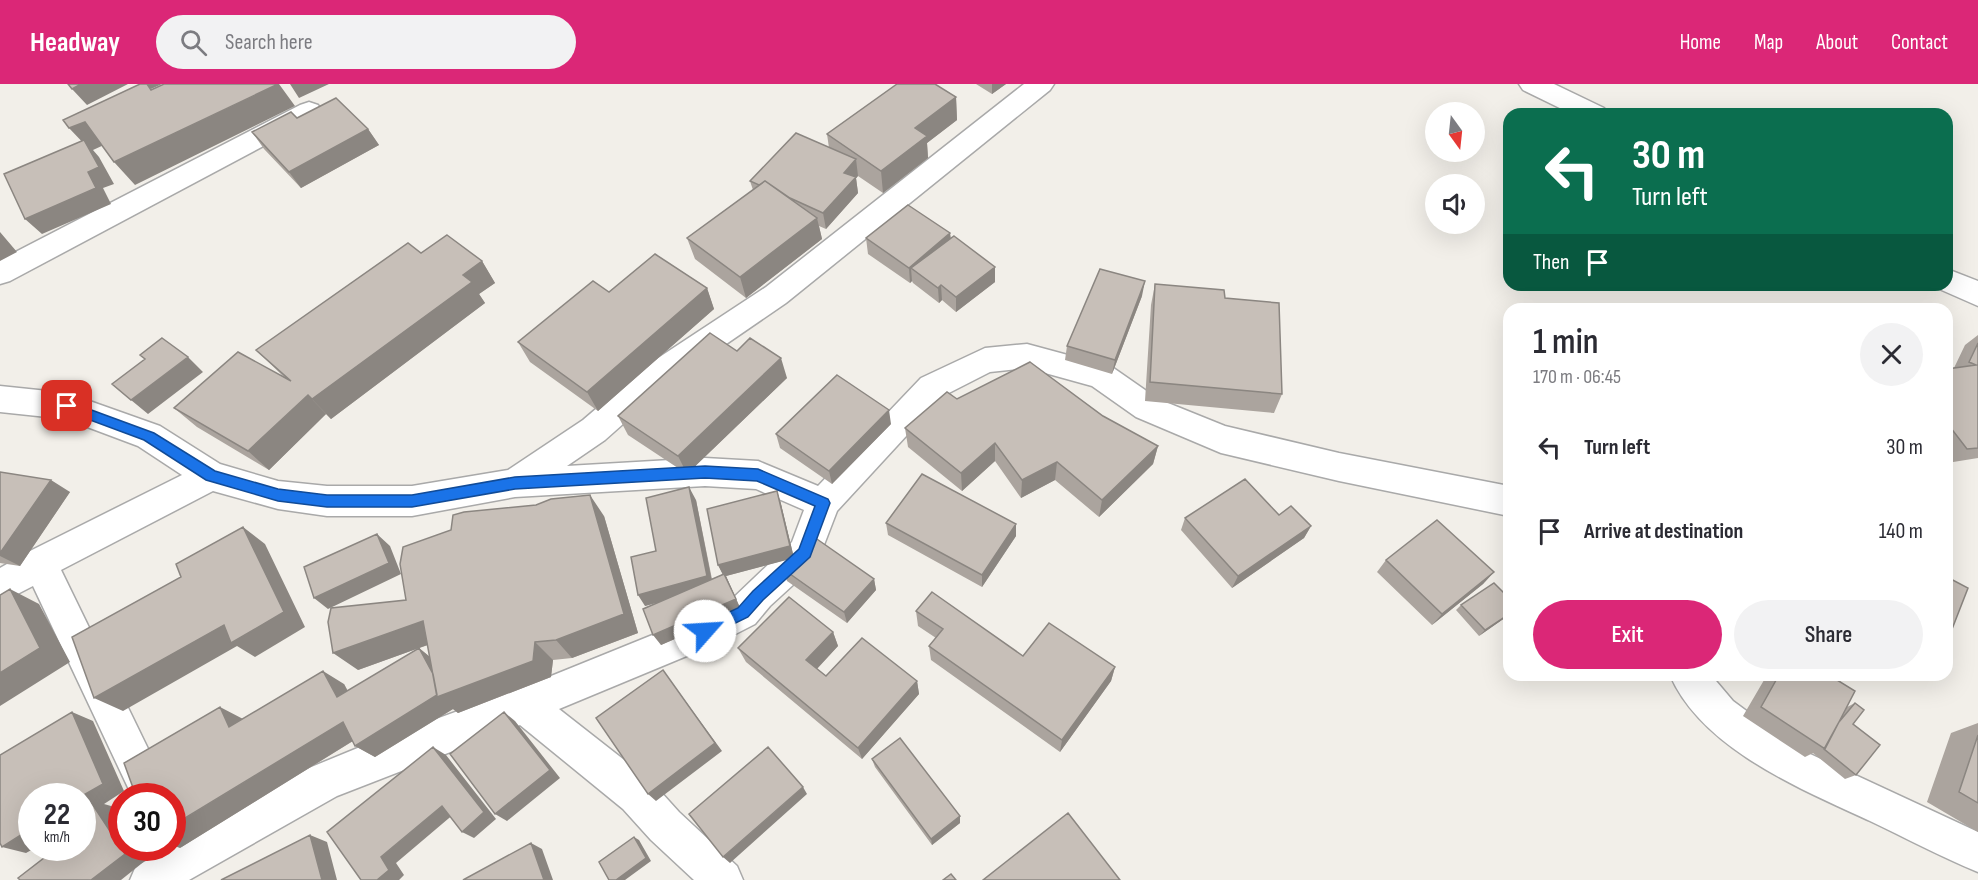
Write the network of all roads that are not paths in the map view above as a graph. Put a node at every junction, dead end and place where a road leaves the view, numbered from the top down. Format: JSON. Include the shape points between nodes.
{"nodes":[{"id":1,"x":1041,"y":84,"type":"edge"},
{"id":2,"x":1532,"y":84,"type":"edge"},
{"id":3,"x":1582,"y":108,"type":"edge"},
{"id":4,"x":309,"y":111,"type":"edge"},
{"id":5,"x":0,"y":273,"type":"edge"},
{"id":6,"x":1953,"y":283,"type":"edge"},
{"id":7,"x":1978,"y":294,"type":"edge"},
{"id":8,"x":0,"y":399,"type":"edge"},
{"id":9,"x":211,"y":476,"type":"junction"},
{"id":10,"x":515,"y":483,"type":"junction"},
{"id":11,"x":1503,"y":500,"type":"edge"},
{"id":12,"x":823,"y":503,"type":"junction"},
{"id":13,"x":40,"y":563,"type":"junction"},
{"id":14,"x":0,"y":587,"type":"edge"},
{"id":15,"x":1693,"y":681,"type":"edge"},
{"id":16,"x":525,"y":705,"type":"junction"},
{"id":17,"x":146,"y":783,"type":"edge"},
{"id":18,"x":1978,"y":852,"type":"edge"},
{"id":19,"x":150,"y":880,"type":"edge"},
{"id":20,"x":723,"y":880,"type":"edge"}],
"edges":[{"from":1,"to":10,"type":"street","via":[[776,295],[657,375],[594,430]]},
{"from":2,"to":3,"type":"street"},
{"from":4,"to":5,"type":"street"},
{"from":6,"to":7,"type":"street"},
{"from":8,"to":9,"type":"street","via":[[67,406],[149,436]]},
{"from":9,"to":10,"type":"street","via":[[278,495],[327,501],[412,501]]},
{"from":9,"to":13,"type":"street"},
{"from":10,"to":12,"type":"street","via":[[683,473],[758,475]]},
{"from":11,"to":12,"type":"street","via":[[1221,440],[1147,408],[1101,376],[1027,356],[985,360],[932,387]]},
{"from":12,"to":16,"type":"street","via":[[805,552],[743,612]]},
{"from":13,"to":14,"type":"street"},
{"from":13,"to":17,"type":"street"},
{"from":15,"to":18,"type":"street","via":[[1720,714],[1782,760]]},
{"from":16,"to":19,"type":"street","via":[[323,782]]},
{"from":16,"to":20,"type":"street","via":[[637,795]]}]}
